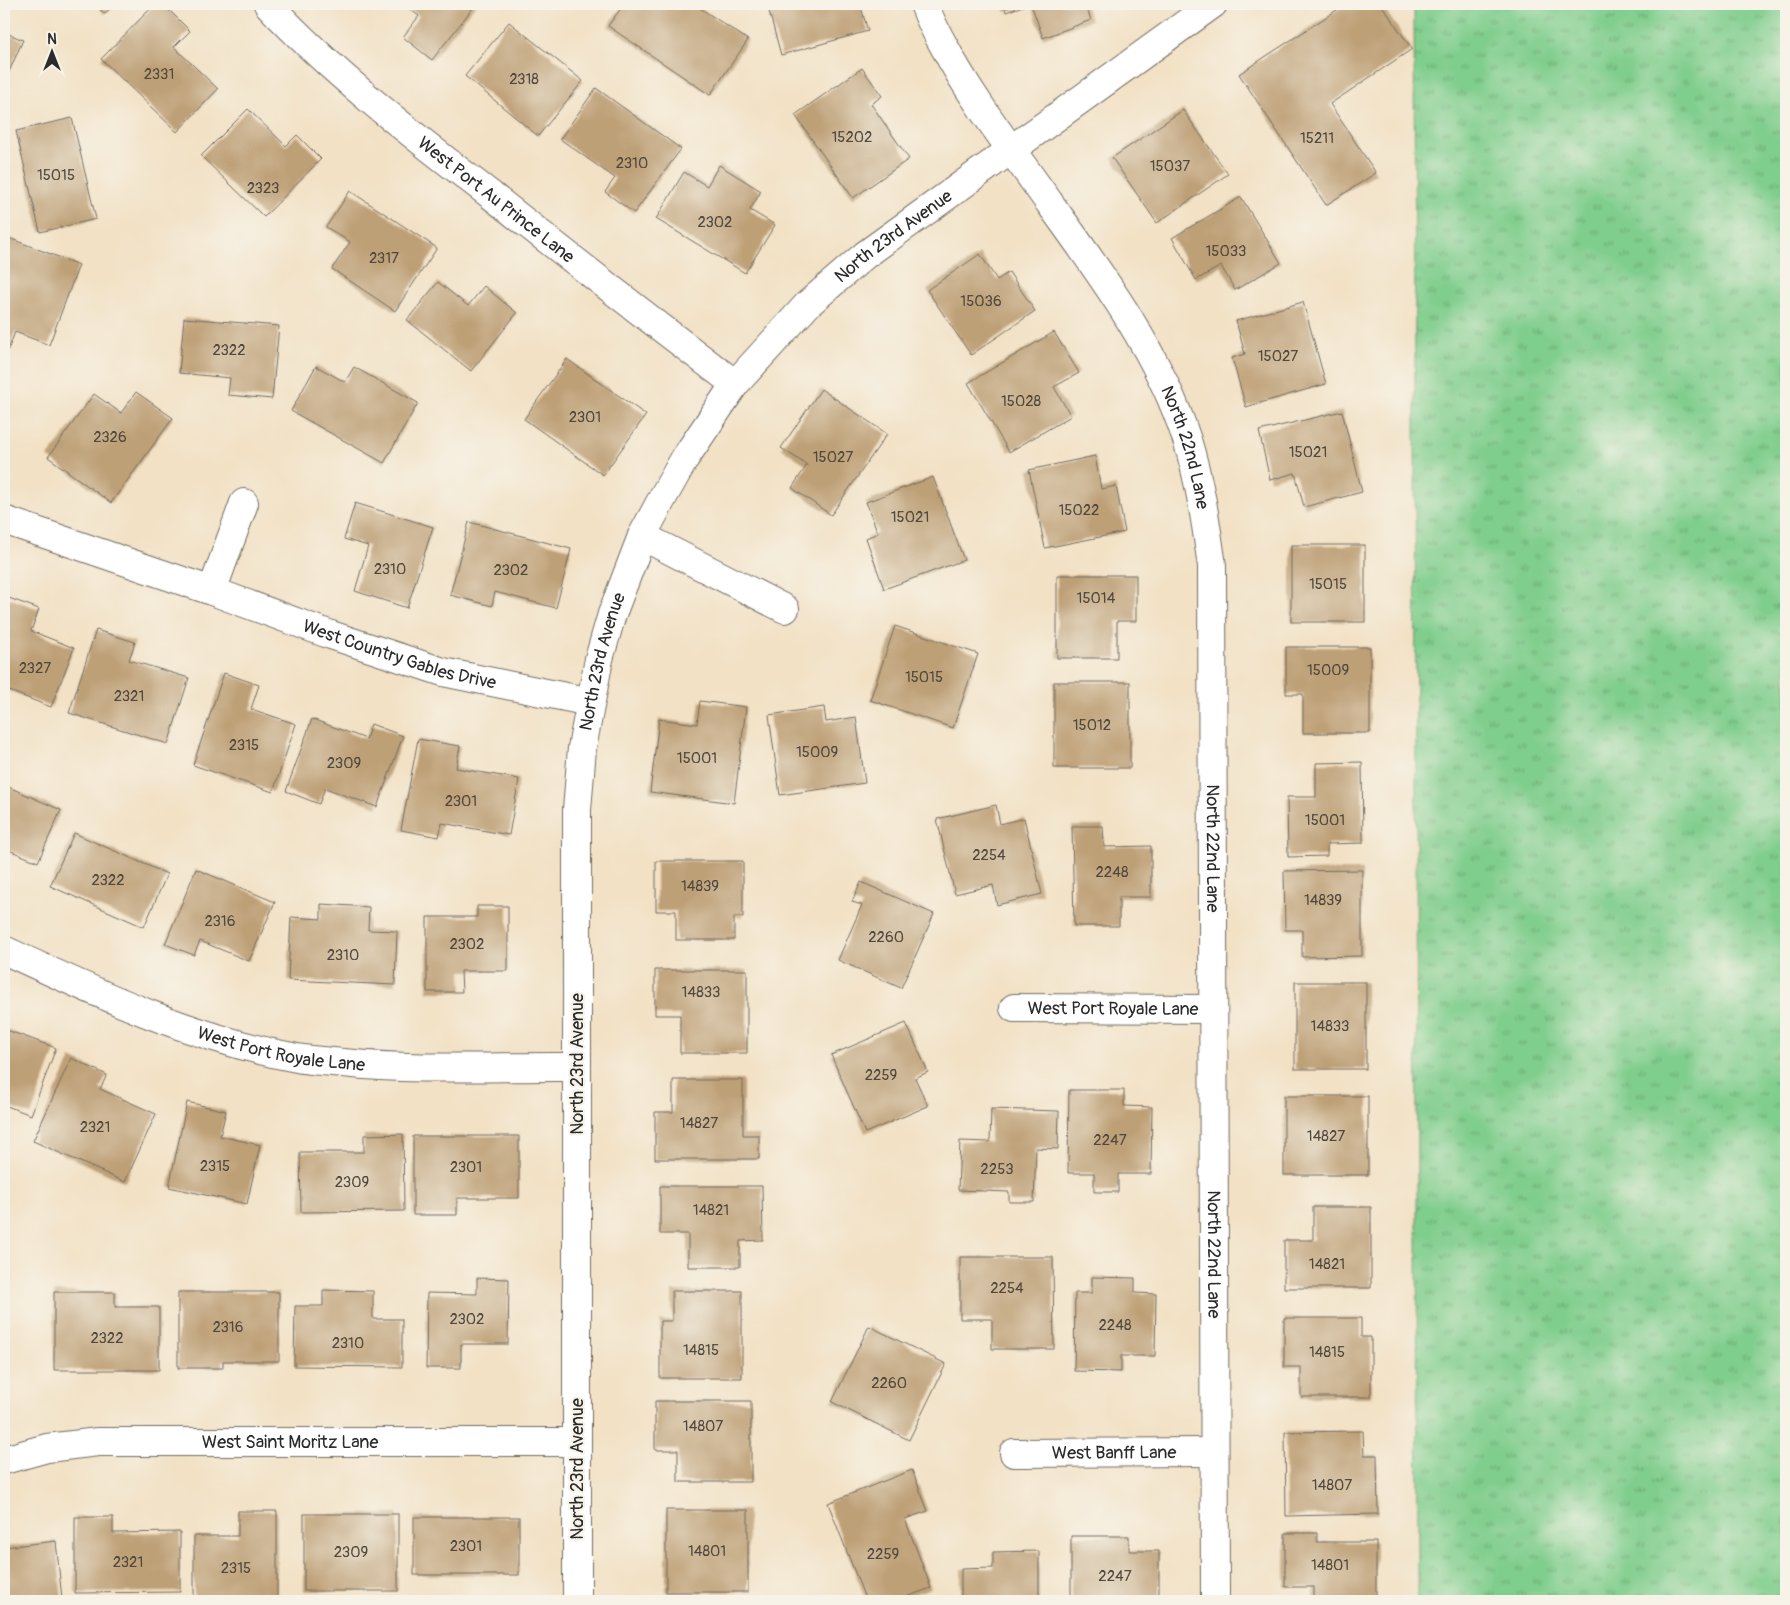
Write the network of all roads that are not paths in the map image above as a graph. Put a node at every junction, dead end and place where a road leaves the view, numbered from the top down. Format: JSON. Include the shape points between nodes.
{"nodes":[{"id":1,"x":268,"y":4,"type":"edge"},
{"id":2,"x":924,"y":4,"type":"edge"},
{"id":3,"x":1213,"y":4,"type":"edge"},
{"id":4,"x":1011,"y":150,"type":"junction"},
{"id":5,"x":735,"y":384,"type":"junction"},
{"id":6,"x":244,"y":503,"type":"dead end"},
{"id":7,"x":4,"y":520,"type":"edge"},
{"id":8,"x":642,"y":536,"type":"junction"},
{"id":9,"x":212,"y":591,"type":"junction"},
{"id":10,"x":785,"y":609,"type":"dead end"},
{"id":11,"x":590,"y":702,"type":"junction"},
{"id":12,"x":4,"y":950,"type":"edge"},
{"id":13,"x":1014,"y":1008,"type":"dead end"},
{"id":14,"x":1212,"y":1009,"type":"junction"},
{"id":15,"x":577,"y":1067,"type":"junction"},
{"id":16,"x":577,"y":1442,"type":"junction"},
{"id":17,"x":1214,"y":1452,"type":"junction"},
{"id":18,"x":1014,"y":1453,"type":"dead end"},
{"id":19,"x":4,"y":1460,"type":"edge"},
{"id":20,"x":577,"y":1601,"type":"edge"},
{"id":21,"x":1215,"y":1601,"type":"edge"}],
"edges":[{"from":1,"to":5,"type":"street","name":"West Port Au Prince Lane","via":[[333,69],[413,135]]},
{"from":2,"to":4,"type":"street","name":"North 22nd Lane","via":[[956,69]]},
{"from":3,"to":4,"type":"street","name":"North 23rd Avenue"},
{"from":4,"to":5,"type":"street","name":"North 23rd Avenue","via":[[865,255],[808,304]]},
{"from":4,"to":14,"type":"street","name":"North 22nd Lane","via":[[1098,271],[1133,326],[1170,396],[1187,441],[1204,508],[1212,566]]},
{"from":5,"to":8,"type":"street","name":"North 23rd Avenue","via":[[685,458]]},
{"from":6,"to":9,"type":"street"},
{"from":7,"to":9,"type":"street","name":"West Country Gables Drive"},
{"from":8,"to":10,"type":"street"},
{"from":8,"to":11,"type":"street","name":"North 23rd Avenue","via":[[612,614]]},
{"from":9,"to":11,"type":"street","name":"West Country Gables Drive","via":[[443,672]]},
{"from":11,"to":15,"type":"street","name":"North 23rd Avenue","via":[[577,810]]},
{"from":12,"to":15,"type":"street","name":"West Port Royale Lane","via":[[180,1026],[242,1046],[299,1058],[435,1068]]},
{"from":13,"to":14,"type":"street","name":"West Port Royale Lane"},
{"from":14,"to":17,"type":"street","name":"North 22nd Lane"},
{"from":15,"to":16,"type":"street","name":"North 23rd Avenue"},
{"from":16,"to":19,"type":"street","name":"West Saint Moritz Lane","via":[[98,1442],[47,1448]]},
{"from":16,"to":20,"type":"street","name":"North 23rd Avenue"},
{"from":17,"to":18,"type":"street","name":"West Banff Lane"},
{"from":17,"to":21,"type":"street","name":"North 22nd Lane"}]}
